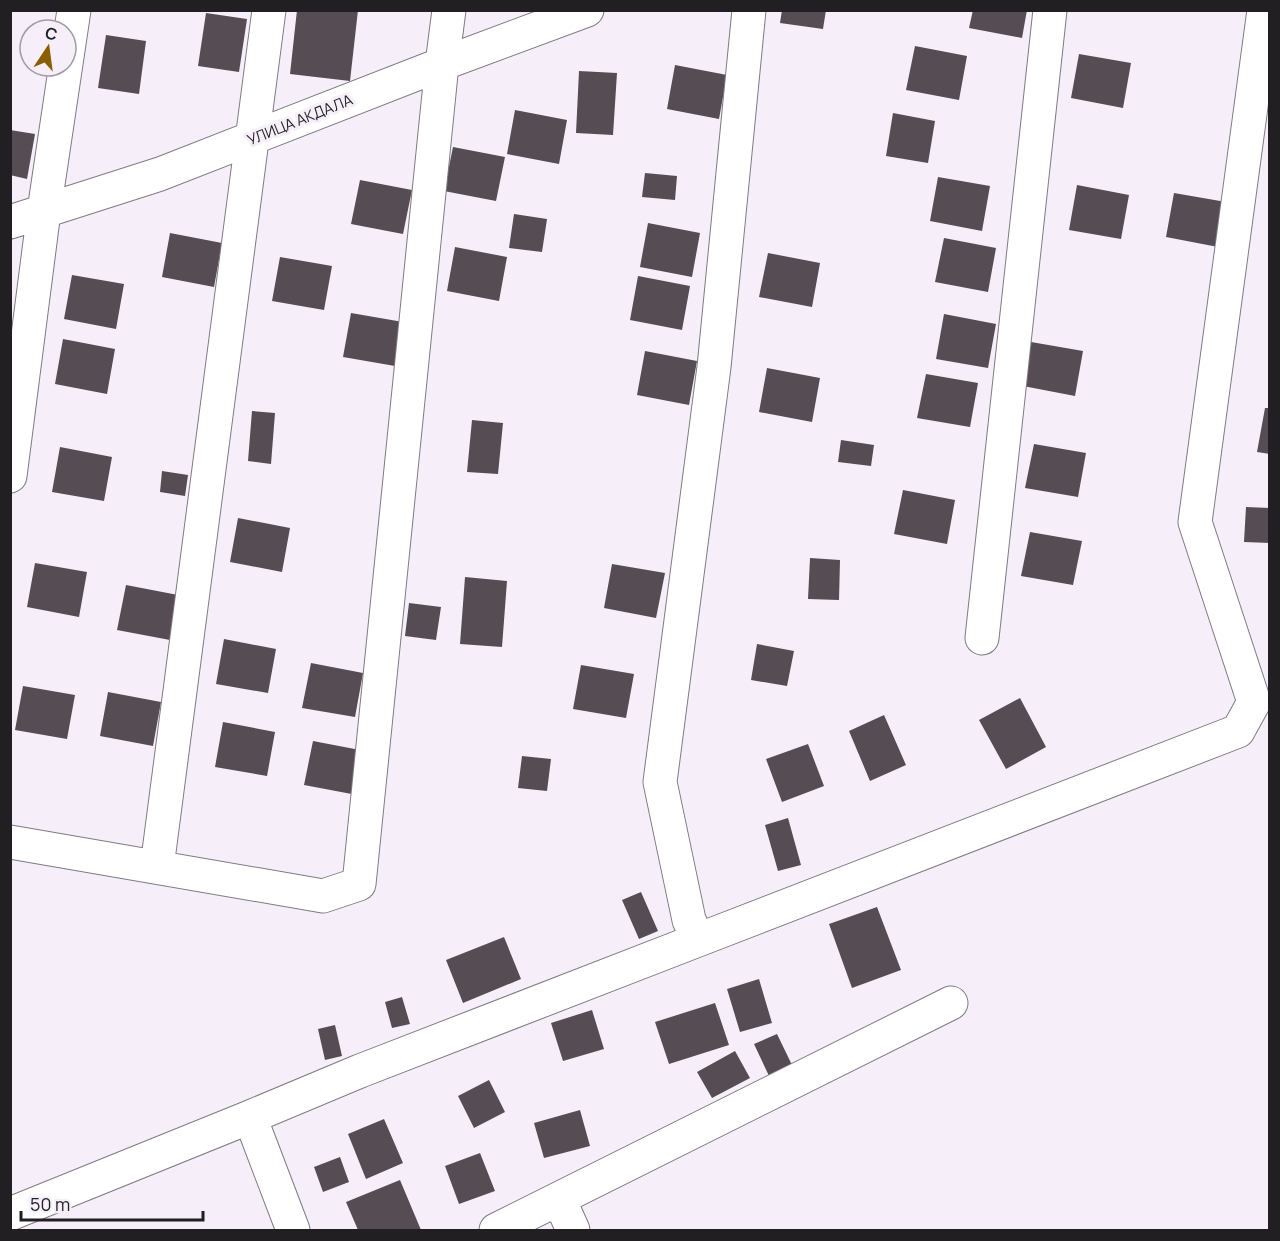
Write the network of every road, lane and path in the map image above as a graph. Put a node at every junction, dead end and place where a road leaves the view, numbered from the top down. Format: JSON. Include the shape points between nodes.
{"nodes":[{"id":1,"x":74,"y":10,"type":"edge"},
{"id":2,"x":269,"y":10,"type":"edge"},
{"id":3,"x":449,"y":10,"type":"edge"},
{"id":4,"x":587,"y":10,"type":"edge"},
{"id":5,"x":749,"y":10,"type":"edge"},
{"id":6,"x":1050,"y":10,"type":"edge"},
{"id":7,"x":1264,"y":10,"type":"edge"},
{"id":8,"x":442,"y":64,"type":"junction"},
{"id":9,"x":252,"y":139,"type":"junction"},
{"id":10,"x":44,"y":211,"type":"junction"},
{"id":11,"x":10,"y":222,"type":"edge"},
{"id":12,"x":10,"y":476,"type":"edge"},
{"id":13,"x":982,"y":638,"type":"dead end"},
{"id":14,"x":10,"y":842,"type":"edge"},
{"id":15,"x":157,"y":867,"type":"junction"},
{"id":16,"x":698,"y":940,"type":"junction"},
{"id":17,"x":951,"y":1003,"type":"dead end"},
{"id":18,"x":250,"y":1117,"type":"junction"},
{"id":19,"x":559,"y":1199,"type":"junction"},
{"id":20,"x":10,"y":1214,"type":"edge"},
{"id":21,"x":293,"y":1230,"type":"edge"},
{"id":22,"x":496,"y":1230,"type":"edge"},
{"id":23,"x":573,"y":1230,"type":"edge"}],
"edges":[{"from":1,"to":10,"type":"street"},
{"from":2,"to":9,"type":"street"},
{"from":3,"to":8,"type":"street"},
{"from":4,"to":8,"type":"street","name":"УЛИЦА АКДАЛА"},
{"from":5,"to":16,"type":"street","via":[[714,368],[660,782],[689,920]]},
{"from":6,"to":13,"type":"street"},
{"from":7,"to":16,"type":"street","via":[[1194,522],[1254,702],[1238,731]]},
{"from":8,"to":9,"type":"street","name":"УЛИЦА АКДАЛА"},
{"from":8,"to":15,"type":"street","via":[[358,884],[323,896]]},
{"from":9,"to":10,"type":"street","name":"УЛИЦА АКДАЛА"},
{"from":9,"to":15,"type":"street"},
{"from":10,"to":11,"type":"street","name":"УЛИЦА АКДАЛА"},
{"from":10,"to":12,"type":"street"},
{"from":14,"to":15,"type":"street"},
{"from":16,"to":18,"type":"street"},
{"from":17,"to":19,"type":"street"},
{"from":18,"to":20,"type":"street"},
{"from":18,"to":21,"type":"street"},
{"from":19,"to":22,"type":"street"},
{"from":19,"to":23,"type":"street"}]}
